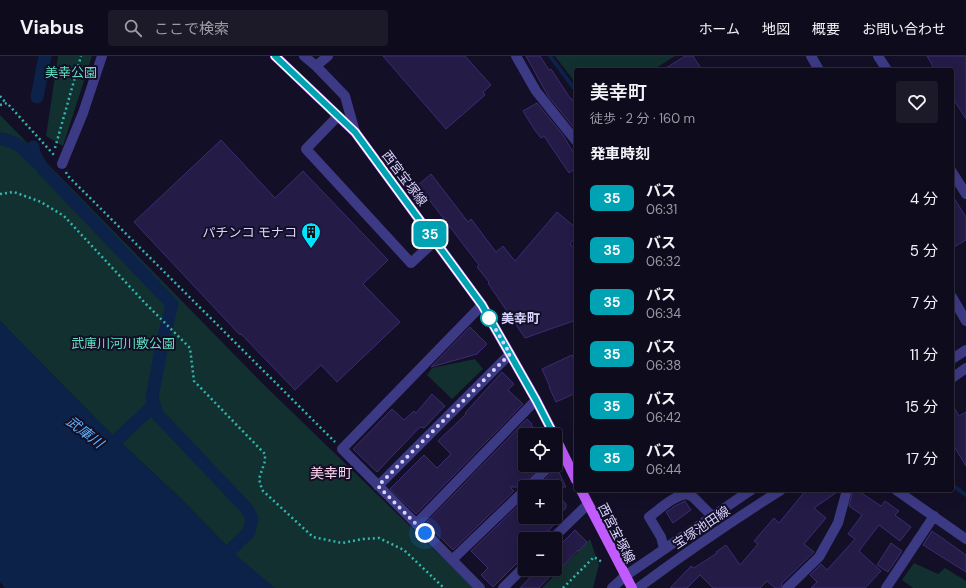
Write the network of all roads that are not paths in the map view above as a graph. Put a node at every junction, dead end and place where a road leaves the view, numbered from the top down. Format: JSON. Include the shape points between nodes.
{"nodes":[{"id":1,"x":102,"y":56,"type":"edge"},
{"id":2,"x":275,"y":56,"type":"edge"},
{"id":3,"x":304,"y":56,"type":"edge"},
{"id":4,"x":328,"y":56,"type":"edge"},
{"id":5,"x":516,"y":56,"type":"edge"},
{"id":6,"x":811,"y":56,"type":"edge"},
{"id":7,"x":878,"y":56,"type":"edge"},
{"id":8,"x":316,"y":66,"type":"junction"},
{"id":9,"x":819,"y":68,"type":"edge"},
{"id":10,"x":886,"y":68,"type":"edge"},
{"id":11,"x":338,"y":116,"type":"junction"},
{"id":12,"x":355,"y":132,"type":"junction"},
{"id":13,"x":574,"y":138,"type":"edge"},
{"id":14,"x":62,"y":164,"type":"road end"},
{"id":15,"x":954,"y":175,"type":"edge"},
{"id":16,"x":966,"y":194,"type":"edge"},
{"id":17,"x":435,"y":241,"type":"junction"},
{"id":18,"x":954,"y":300,"type":"edge"},
{"id":19,"x":482,"y":305,"type":"junction"},
{"id":20,"x":966,"y":321,"type":"edge"},
{"id":21,"x":966,"y":350,"type":"edge"},
{"id":22,"x":510,"y":354,"type":"junction"},
{"id":23,"x":954,"y":358,"type":"edge"},
{"id":24,"x":966,"y":368,"type":"edge"},
{"id":25,"x":954,"y":377,"type":"edge"},
{"id":26,"x":536,"y":400,"type":"junction"},
{"id":27,"x":550,"y":428,"type":"edge"},
{"id":28,"x":563,"y":453,"type":"edge"},
{"id":29,"x":544,"y":472,"type":"edge"},
{"id":30,"x":574,"y":476,"type":"edge"},
{"id":31,"x":535,"y":480,"type":"edge"},
{"id":32,"x":378,"y":486,"type":"junction"},
{"id":33,"x":582,"y":492,"type":"edge"},
{"id":34,"x":749,"y":492,"type":"edge"},
{"id":35,"x":778,"y":492,"type":"edge"},
{"id":36,"x":846,"y":492,"type":"edge"},
{"id":37,"x":899,"y":492,"type":"edge"},
{"id":38,"x":518,"y":497,"type":"edge"},
{"id":39,"x":588,"y":504,"type":"junction"},
{"id":40,"x":712,"y":516,"type":"junction"},
{"id":41,"x":934,"y":516,"type":"junction"},
{"id":42,"x":416,"y":524,"type":"junction"},
{"id":43,"x":559,"y":532,"type":"edge"},
{"id":44,"x":966,"y":539,"type":"edge"},
{"id":45,"x":664,"y":548,"type":"junction"},
{"id":46,"x":452,"y":560,"type":"junction"},
{"id":47,"x":518,"y":573,"type":"edge"},
{"id":48,"x":625,"y":576,"type":"junction"},
{"id":49,"x":480,"y":588,"type":"edge"},
{"id":50,"x":503,"y":588,"type":"edge"},
{"id":51,"x":612,"y":588,"type":"edge"},
{"id":52,"x":632,"y":588,"type":"edge"},
{"id":53,"x":638,"y":588,"type":"edge"},
{"id":54,"x":787,"y":588,"type":"edge"},
{"id":55,"x":886,"y":588,"type":"edge"}],
"edges":[{"from":1,"to":14,"type":"street"},
{"from":2,"to":11,"type":"main road","name":"西宮宝塚線"},
{"from":3,"to":8,"type":"street"},
{"from":4,"to":8,"type":"street"},
{"from":5,"to":13,"type":"street","via":[[536,91]]},
{"from":6,"to":9,"type":"street"},
{"from":7,"to":10,"type":"street"},
{"from":8,"to":12,"type":"street","via":[[345,96]]},
{"from":11,"to":12,"type":"main road","name":"西宮宝塚線"},
{"from":11,"to":17,"type":"street","via":[[306,149],[411,263]]},
{"from":12,"to":17,"type":"main road","name":"西宮宝塚線"},
{"from":15,"to":16,"type":"street"},
{"from":17,"to":19,"type":"main road","name":"西宮宝塚線"},
{"from":18,"to":20,"type":"street"},
{"from":19,"to":22,"type":"main road","name":"西宮宝塚線"},
{"from":19,"to":32,"type":"street","via":[[342,449]]},
{"from":21,"to":23,"type":"street"},
{"from":22,"to":26,"type":"main road","name":"西宮宝塚線"},
{"from":22,"to":32,"type":"street"},
{"from":24,"to":25,"type":"street"},
{"from":26,"to":27,"type":"main road","name":"西宮宝塚線"},
{"from":26,"to":42,"type":"street"},
{"from":28,"to":30,"type":"main road","name":"西宮宝塚線"},
{"from":29,"to":31,"type":"street"},
{"from":32,"to":42,"type":"street"},
{"from":33,"to":39,"type":"main road","name":"西宮宝塚線"},
{"from":34,"to":40,"type":"street"},
{"from":35,"to":53,"type":"street","name":"宝塚池田線"},
{"from":36,"to":54,"type":"street","via":[[838,523],[819,556]]},
{"from":37,"to":41,"type":"street"},
{"from":38,"to":46,"type":"street"},
{"from":39,"to":43,"type":"street"},
{"from":39,"to":48,"type":"main road","name":"西宮宝塚線"},
{"from":40,"to":45,"type":"street"},
{"from":40,"to":45,"type":"street","via":[[687,494],[681,495],[658,510],[649,517],[662,537]]},
{"from":41,"to":44,"type":"street"},
{"from":41,"to":55,"type":"street"},
{"from":42,"to":46,"type":"street"},
{"from":45,"to":48,"type":"street"},
{"from":46,"to":49,"type":"street"},
{"from":47,"to":50,"type":"street"},
{"from":48,"to":51,"type":"street"},
{"from":48,"to":52,"type":"main road","name":"西宮宝塚線"}]}
